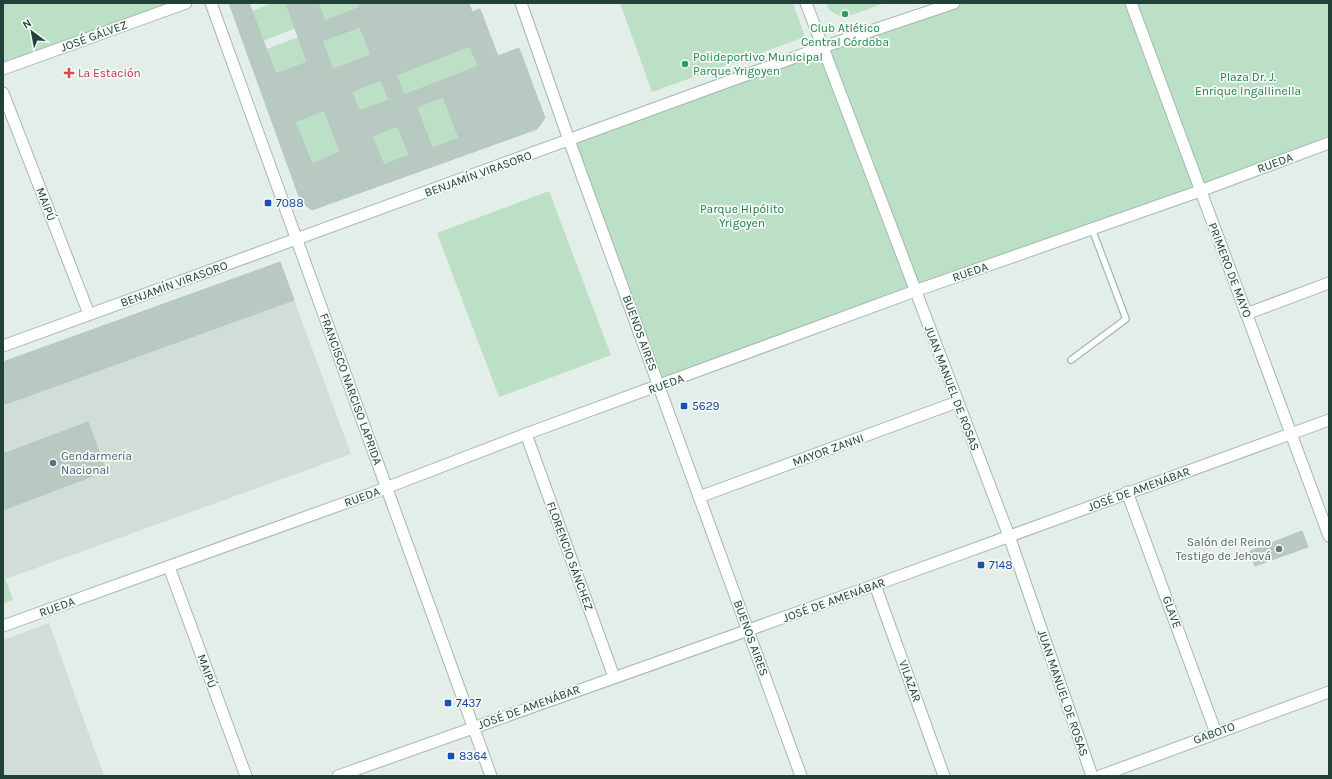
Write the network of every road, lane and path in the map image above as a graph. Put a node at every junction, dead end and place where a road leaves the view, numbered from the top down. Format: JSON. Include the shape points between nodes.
{"nodes":[{"id":1,"x":186,"y":3,"type":"edge"},
{"id":2,"x":211,"y":3,"type":"edge"},
{"id":3,"x":520,"y":3,"type":"edge"},
{"id":4,"x":806,"y":3,"type":"edge"},
{"id":5,"x":954,"y":3,"type":"edge"},
{"id":6,"x":1131,"y":3,"type":"edge"},
{"id":7,"x":823,"y":47,"type":"junction"},
{"id":8,"x":3,"y":69,"type":"edge"},
{"id":9,"x":3,"y":93,"type":"edge"},
{"id":10,"x":569,"y":140,"type":"junction"},
{"id":11,"x":1329,"y":143,"type":"edge"},
{"id":12,"x":1200,"y":191,"type":"junction"},
{"id":13,"x":1092,"y":229,"type":"junction"},
{"id":14,"x":297,"y":240,"type":"junction"},
{"id":15,"x":1329,"y":283,"type":"edge"},
{"id":16,"x":916,"y":291,"type":"junction"},
{"id":17,"x":89,"y":314,"type":"junction"},
{"id":18,"x":1246,"y":314,"type":"junction"},
{"id":19,"x":3,"y":346,"type":"edge"},
{"id":20,"x":1071,"y":360,"type":"dead end"},
{"id":21,"x":659,"y":386,"type":"junction"},
{"id":22,"x":957,"y":402,"type":"junction"},
{"id":23,"x":1329,"y":420,"type":"edge"},
{"id":24,"x":526,"y":434,"type":"junction"},
{"id":25,"x":1292,"y":434,"type":"junction"},
{"id":26,"x":387,"y":488,"type":"junction"},
{"id":27,"x":1127,"y":492,"type":"junction"},
{"id":28,"x":699,"y":497,"type":"junction"},
{"id":29,"x":1009,"y":536,"type":"junction"},
{"id":30,"x":1329,"y":536,"type":"edge"},
{"id":31,"x":168,"y":567,"type":"junction"},
{"id":32,"x":875,"y":585,"type":"junction"},
{"id":33,"x":3,"y":626,"type":"edge"},
{"id":34,"x":748,"y":630,"type":"junction"},
{"id":35,"x":614,"y":677,"type":"junction"},
{"id":36,"x":1329,"y":692,"type":"edge"},
{"id":37,"x":473,"y":727,"type":"junction"},
{"id":38,"x":1216,"y":733,"type":"junction"},
{"id":39,"x":246,"y":776,"type":"edge"},
{"id":40,"x":338,"y":776,"type":"edge"},
{"id":41,"x":491,"y":776,"type":"edge"},
{"id":42,"x":801,"y":776,"type":"edge"},
{"id":43,"x":944,"y":776,"type":"edge"},
{"id":44,"x":1092,"y":776,"type":"edge"},
{"id":45,"x":1100,"y":776,"type":"edge"}],
"edges":[{"from":1,"to":8,"type":"street","name":"JOSÉ GÁLVEZ"},
{"from":2,"to":14,"type":"street","name":"FRANCISCO NARCISO LAPRIDA"},
{"from":3,"to":10,"type":"street","name":"BUENOS AIRES"},
{"from":4,"to":7,"type":"street","name":"JUAN MANUEL DE ROSAS"},
{"from":5,"to":7,"type":"street","name":"BENJAMÍN VIRASORO"},
{"from":6,"to":12,"type":"street","name":"PRIMERO DE MAYO"},
{"from":7,"to":10,"type":"street","name":"BENJAMÍN VIRASORO"},
{"from":7,"to":16,"type":"street","name":"JUAN MANUEL DE ROSAS"},
{"from":9,"to":17,"type":"street","name":"MAIPÚ"},
{"from":10,"to":14,"type":"street","name":"BENJAMÍN VIRASORO"},
{"from":10,"to":21,"type":"street","name":"BUENOS AIRES"},
{"from":11,"to":12,"type":"street","name":"RUEDA"},
{"from":12,"to":13,"type":"street","name":"RUEDA"},
{"from":12,"to":18,"type":"street","name":"PRIMERO DE MAYO"},
{"from":13,"to":16,"type":"street","name":"RUEDA"},
{"from":13,"to":20,"type":"lane","via":[[1126,319]]},
{"from":14,"to":17,"type":"street","name":"BENJAMÍN VIRASORO"},
{"from":14,"to":26,"type":"street","name":"FRANCISCO NARCISO LAPRIDA"},
{"from":15,"to":18,"type":"street"},
{"from":16,"to":21,"type":"street","name":"RUEDA"},
{"from":16,"to":22,"type":"street","name":"JUAN MANUEL DE ROSAS"},
{"from":17,"to":19,"type":"street","name":"BENJAMÍN VIRASORO"},
{"from":18,"to":25,"type":"street","name":"PRIMERO DE MAYO"},
{"from":21,"to":24,"type":"street","name":"RUEDA"},
{"from":21,"to":28,"type":"street","name":"BUENOS AIRES"},
{"from":22,"to":28,"type":"street","name":"MAYOR ZANNI"},
{"from":22,"to":29,"type":"street","name":"JUAN MANUEL DE ROSAS"},
{"from":23,"to":25,"type":"street","name":"JOSÉ DE AMENÁBAR"},
{"from":24,"to":26,"type":"street","name":"RUEDA"},
{"from":24,"to":35,"type":"street","name":"FLORENCIO SÁNCHEZ"},
{"from":25,"to":27,"type":"street","name":"JOSÉ DE AMENÁBAR"},
{"from":25,"to":30,"type":"street","name":"PRIMERO DE MAYO"},
{"from":26,"to":31,"type":"street","name":"RUEDA"},
{"from":26,"to":37,"type":"street","name":"FRANCISCO NARCISO LAPRIDA"},
{"from":27,"to":29,"type":"street","name":"JOSÉ DE AMENÁBAR"},
{"from":27,"to":38,"type":"street","name":"GLAVE"},
{"from":28,"to":34,"type":"street","name":"BUENOS AIRES"},
{"from":29,"to":32,"type":"street","name":"JOSÉ DE AMENÁBAR"},
{"from":29,"to":44,"type":"street","name":"JUAN MANUEL DE ROSAS"},
{"from":31,"to":33,"type":"street","name":"RUEDA"},
{"from":31,"to":39,"type":"street","name":"MAIPÚ"},
{"from":32,"to":34,"type":"street","name":"JOSÉ DE AMENÁBAR"},
{"from":32,"to":43,"type":"street","name":"VILAZAR"},
{"from":34,"to":35,"type":"street","name":"JOSÉ DE AMENÁBAR"},
{"from":34,"to":42,"type":"street","name":"BUENOS AIRES"},
{"from":35,"to":37,"type":"street","name":"JOSÉ DE AMENÁBAR"},
{"from":36,"to":38,"type":"street","name":"GABOTO"},
{"from":37,"to":40,"type":"street","name":"JOSÉ DE AMENÁBAR"},
{"from":37,"to":41,"type":"street","name":"FRANCISCO NARCISO LAPRIDA"},
{"from":38,"to":45,"type":"street","name":"GABOTO"}]}
